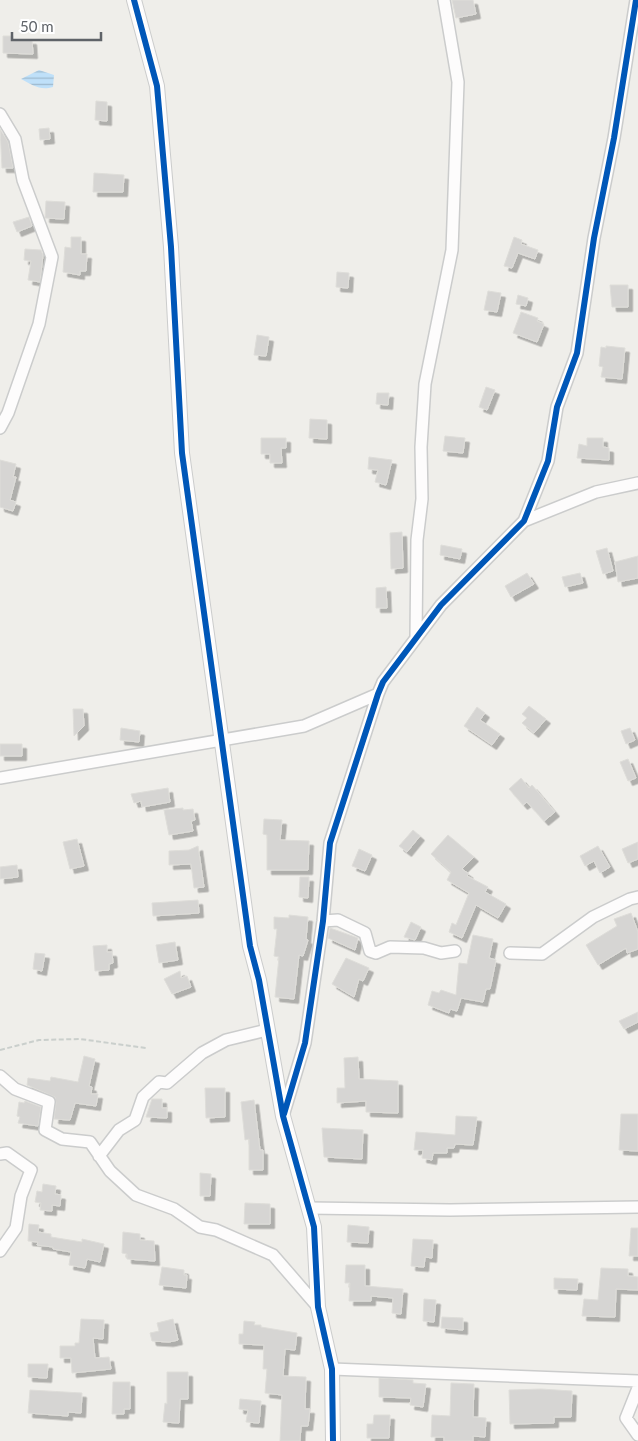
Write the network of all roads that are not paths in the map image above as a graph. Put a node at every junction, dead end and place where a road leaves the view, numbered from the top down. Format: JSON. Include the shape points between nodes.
{"nodes":[{"id":1,"x":134,"y":0,"type":"edge"},
{"id":2,"x":444,"y":0,"type":"edge"},
{"id":3,"x":636,"y":0,"type":"edge"},
{"id":4,"x":0,"y":114,"type":"edge"},
{"id":5,"x":0,"y":428,"type":"edge"},
{"id":6,"x":638,"y":483,"type":"edge"},
{"id":7,"x":524,"y":521,"type":"junction"},
{"id":8,"x":416,"y":638,"type":"junction"},
{"id":9,"x":378,"y":694,"type":"junction"},
{"id":10,"x":224,"y":740,"type":"junction"},
{"id":11,"x":0,"y":778,"type":"edge"},
{"id":12,"x":638,"y":897,"type":"edge"},
{"id":13,"x":324,"y":921,"type":"junction"},
{"id":14,"x":455,"y":951,"type":"dead end"},
{"id":15,"x":510,"y":953,"type":"dead end"},
{"id":16,"x":267,"y":1030,"type":"junction"},
{"id":17,"x":0,"y":1076,"type":"edge"},
{"id":18,"x":283,"y":1116,"type":"junction"},
{"id":19,"x":0,"y":1154,"type":"edge"},
{"id":20,"x":99,"y":1156,"type":"junction"},
{"id":21,"x":638,"y":1207,"type":"edge"},
{"id":22,"x":308,"y":1208,"type":"junction"},
{"id":23,"x":0,"y":1251,"type":"edge"},
{"id":24,"x":318,"y":1307,"type":"junction"},
{"id":25,"x":332,"y":1369,"type":"junction"},
{"id":26,"x":638,"y":1381,"type":"edge"},
{"id":27,"x":638,"y":1388,"type":"edge"},
{"id":28,"x":638,"y":1435,"type":"edge"},
{"id":29,"x":333,"y":1441,"type":"edge"}],
"edges":[{"from":1,"to":10,"type":"street","via":[[158,86],[182,453]]},
{"from":2,"to":8,"type":"street","via":[[458,82],[452,250],[425,384]]},
{"from":3,"to":7,"type":"street","via":[[577,353],[558,407],[548,461]]},
{"from":4,"to":5,"type":"street","via":[[15,139],[23,180],[52,257],[39,324]]},
{"from":6,"to":7,"type":"street","via":[[596,492]]},
{"from":7,"to":8,"type":"street","via":[[441,606]]},
{"from":8,"to":9,"type":"street","via":[[383,682]]},
{"from":9,"to":10,"type":"street","via":[[304,726]]},
{"from":9,"to":13,"type":"street","via":[[330,842]]},
{"from":10,"to":11,"type":"street"},
{"from":10,"to":16,"type":"street","via":[[250,946]]},
{"from":12,"to":15,"type":"street","via":[[594,917],[542,954]]},
{"from":13,"to":14,"type":"street","via":[[338,920],[365,933],[370,951],[376,953],[390,948],[424,948],[440,953]]},
{"from":13,"to":18,"type":"street","via":[[305,1043]]},
{"from":16,"to":18,"type":"street"},
{"from":16,"to":20,"type":"street","via":[[226,1040],[202,1053],[167,1083],[159,1082],[143,1097],[135,1120],[119,1130]]},
{"from":17,"to":20,"type":"street","via":[[15,1090],[49,1102],[45,1130],[62,1139],[90,1142]]},
{"from":18,"to":22,"type":"street"},
{"from":19,"to":23,"type":"street","via":[[7,1153],[31,1170],[21,1196],[16,1228]]},
{"from":20,"to":24,"type":"street","via":[[136,1195],[174,1209],[200,1227],[216,1230],[273,1255]]},
{"from":21,"to":22,"type":"street"},
{"from":22,"to":24,"type":"street","via":[[314,1227]]},
{"from":24,"to":25,"type":"street"},
{"from":25,"to":26,"type":"street"},
{"from":25,"to":29,"type":"street"},
{"from":27,"to":28,"type":"street","via":[[626,1418]]}]}
